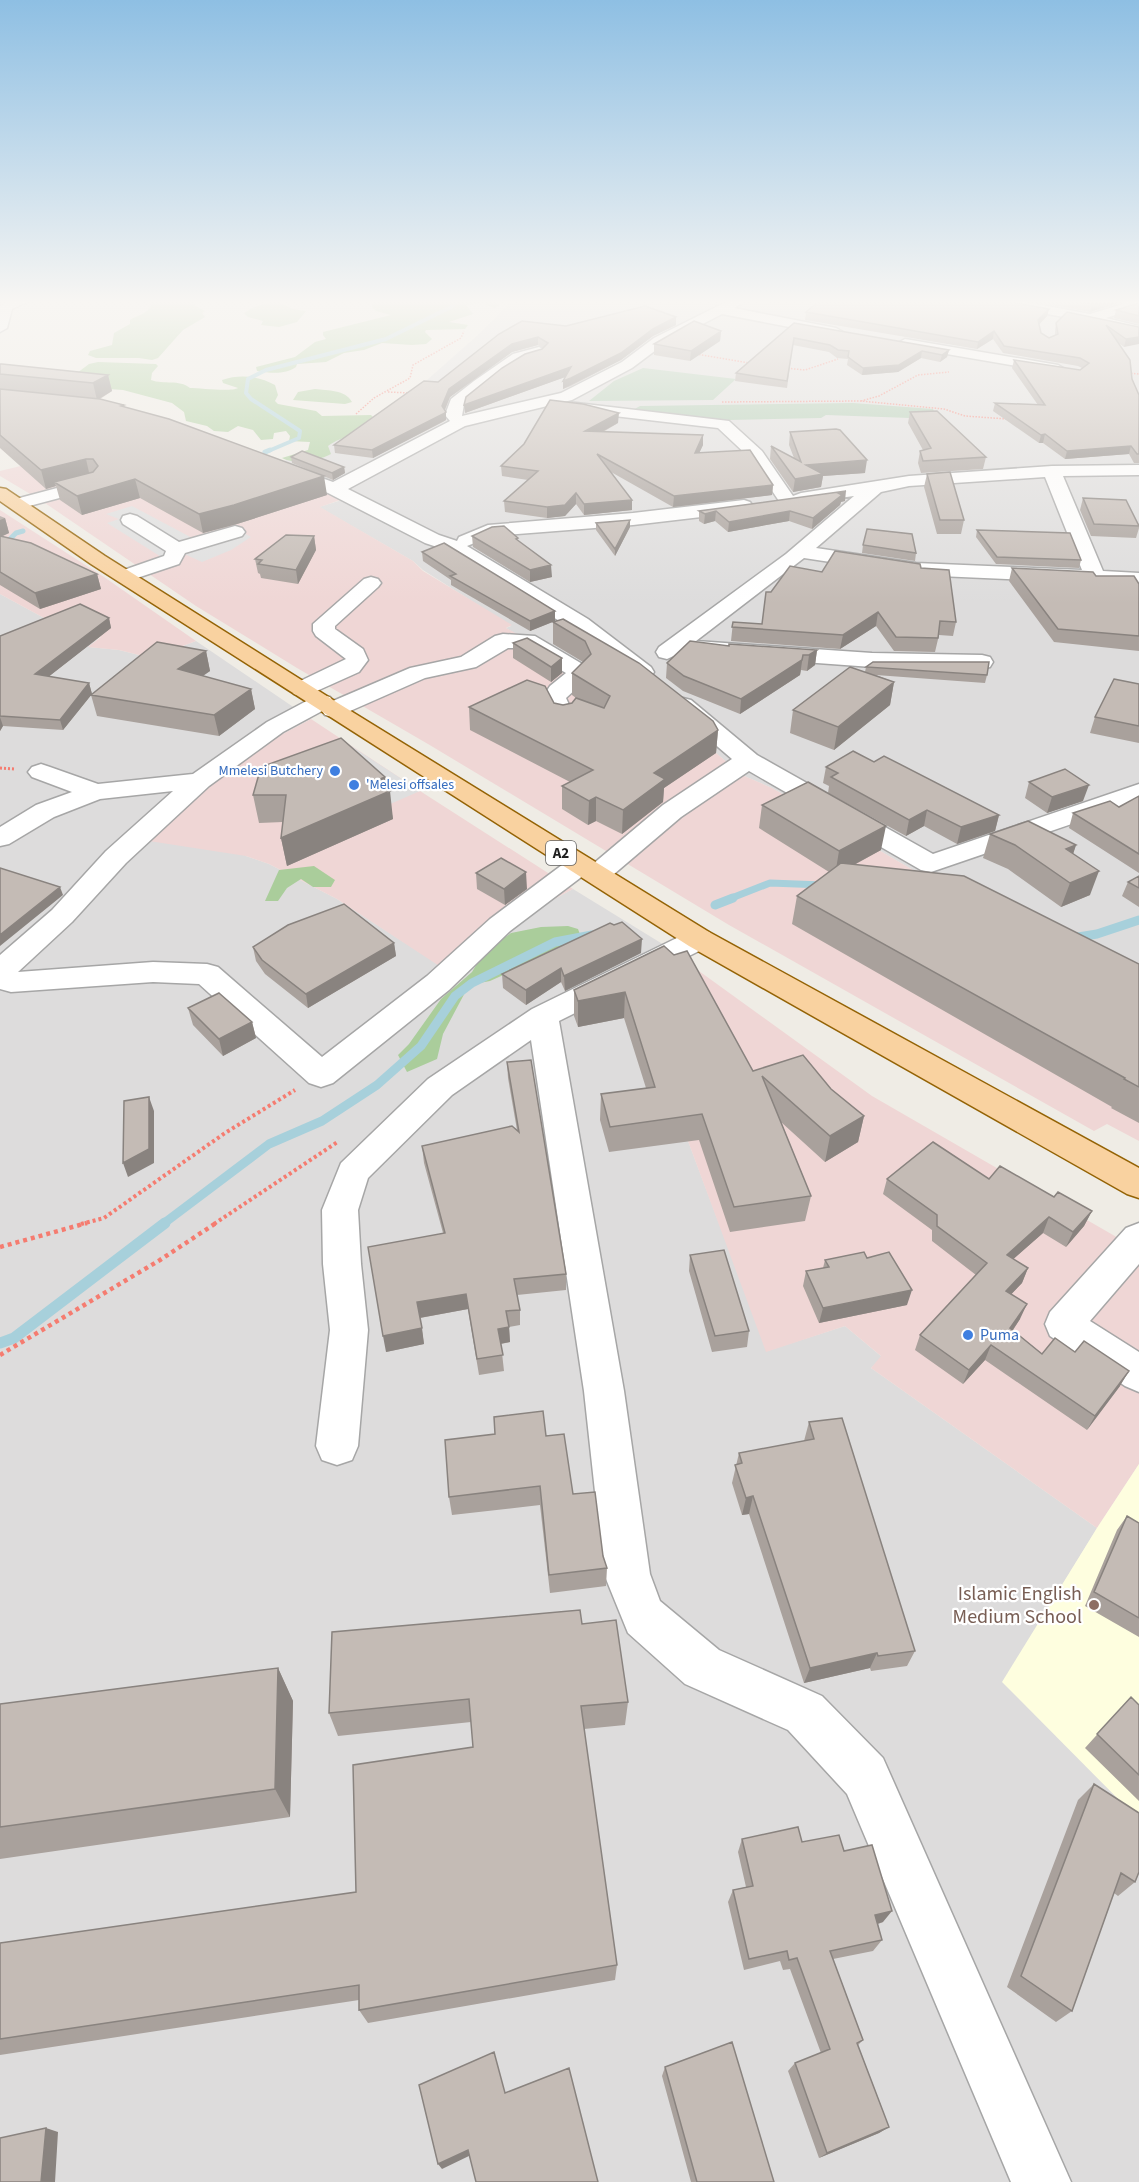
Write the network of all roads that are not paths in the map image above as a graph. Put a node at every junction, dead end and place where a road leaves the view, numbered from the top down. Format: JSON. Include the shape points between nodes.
{"nodes":[{"id":1,"x":458,"y":401,"type":"edge"},
{"id":2,"x":550,"y":401,"type":"edge"},
{"id":3,"x":536,"y":404,"type":"junction"},
{"id":4,"x":459,"y":423,"type":"junction"},
{"id":5,"x":267,"y":463,"type":"edge"},
{"id":6,"x":1139,"y":470,"type":"edge"},
{"id":7,"x":1052,"y":471,"type":"junction"},
{"id":8,"x":91,"y":484,"type":"edge"},
{"id":9,"x":334,"y":489,"type":"junction"},
{"id":10,"x":875,"y":489,"type":"junction"},
{"id":11,"x":787,"y":500,"type":"junction"},
{"id":12,"x":14,"y":507,"type":"edge"},
{"id":13,"x":130,"y":520,"type":"dead end"},
{"id":14,"x":235,"y":532,"type":"dead end"},
{"id":15,"x":453,"y":546,"type":"junction"},
{"id":16,"x":177,"y":549,"type":"junction"},
{"id":17,"x":800,"y":552,"type":"junction"},
{"id":18,"x":125,"y":576,"type":"junction"},
{"id":19,"x":1095,"y":578,"type":"junction"},
{"id":20,"x":1139,"y":579,"type":"edge"},
{"id":21,"x":371,"y":583,"type":"dead end"},
{"id":22,"x":676,"y":646,"type":"junction"},
{"id":23,"x":982,"y":662,"type":"edge"},
{"id":24,"x":656,"y":683,"type":"junction"},
{"id":25,"x":319,"y":700,"type":"junction"},
{"id":26,"x":563,"y":718,"type":"edge"},
{"id":27,"x":748,"y":760,"type":"junction"},
{"id":28,"x":41,"y":772,"type":"dead end"},
{"id":29,"x":200,"y":781,"type":"junction"},
{"id":30,"x":96,"y":792,"type":"junction"},
{"id":31,"x":1139,"y":792,"type":"edge"},
{"id":32,"x":0,"y":838,"type":"edge"},
{"id":33,"x":931,"y":864,"type":"junction"},
{"id":34,"x":588,"y":870,"type":"junction"},
{"id":35,"x":962,"y":885,"type":"edge"},
{"id":36,"x":699,"y":939,"type":"junction"},
{"id":37,"x":0,"y":971,"type":"edge"},
{"id":38,"x":0,"y":979,"type":"edge"},
{"id":39,"x":543,"y":1016,"type":"junction"},
{"id":40,"x":1139,"y":1184,"type":"edge"},
{"id":41,"x":1139,"y":1238,"type":"edge"},
{"id":42,"x":1139,"y":1374,"type":"edge"},
{"id":43,"x":337,"y":1446,"type":"dead end"},
{"id":44,"x":1041,"y":2182,"type":"edge"}],
"edges":[{"from":1,"to":4,"type":"street","via":[[453,415]]},
{"from":2,"to":3,"type":"street"},
{"from":3,"to":4,"type":"street"},
{"from":3,"to":11,"type":"street","via":[[723,424],[756,456]]},
{"from":4,"to":9,"type":"street"},
{"from":5,"to":9,"type":"street"},
{"from":6,"to":7,"type":"street"},
{"from":7,"to":10,"type":"street","via":[[909,481]]},
{"from":7,"to":19,"type":"street"},
{"from":8,"to":12,"type":"street"},
{"from":9,"to":15,"type":"street","via":[[432,540]]},
{"from":10,"to":11,"type":"street"},
{"from":10,"to":17,"type":"street"},
{"from":11,"to":15,"type":"street","via":[[698,513],[488,531]]},
{"from":12,"to":18,"type":"main road","number":"A2"},
{"from":13,"to":16,"type":"street"},
{"from":14,"to":16,"type":"street"},
{"from":15,"to":24,"type":"street","via":[[580,624]]},
{"from":16,"to":18,"type":"street","via":[[172,560]]},
{"from":17,"to":19,"type":"street","via":[[916,569]]},
{"from":17,"to":22,"type":"street"},
{"from":18,"to":25,"type":"main road","number":"A2"},
{"from":19,"to":20,"type":"street"},
{"from":21,"to":25,"type":"street","via":[[324,624],[324,631],[355,654],[357,660]]},
{"from":22,"to":23,"type":"street","via":[[850,659]]},
{"from":22,"to":24,"type":"street"},
{"from":24,"to":27,"type":"street"},
{"from":25,"to":26,"type":"street","via":[[468,662],[503,641],[517,640],[527,641],[576,670],[578,677],[558,691],[554,699]]},
{"from":25,"to":29,"type":"street"},
{"from":25,"to":34,"type":"main road","number":"A2"},
{"from":27,"to":33,"type":"street"},
{"from":27,"to":34,"type":"street"},
{"from":28,"to":30,"type":"street"},
{"from":29,"to":30,"type":"street"},
{"from":29,"to":37,"type":"street"},
{"from":30,"to":32,"type":"street","via":[[45,811]]},
{"from":31,"to":33,"type":"street"},
{"from":33,"to":35,"type":"street"},
{"from":34,"to":36,"type":"main road","number":"A2"},
{"from":34,"to":38,"type":"street","via":[[500,925],[438,983],[321,1075],[207,974],[153,972],[11,982]]},
{"from":36,"to":39,"type":"street"},
{"from":36,"to":40,"type":"main road","number":"A2"},
{"from":39,"to":43,"type":"street","via":[[440,1087],[354,1172],[340,1210],[349,1330]]},
{"from":39,"to":44,"type":"street","via":[[604,1391],[627,1574],[644,1617],[702,1667],[805,1713],[865,1776]]},
{"from":41,"to":42,"type":"street","via":[[1064,1324]]}]}
